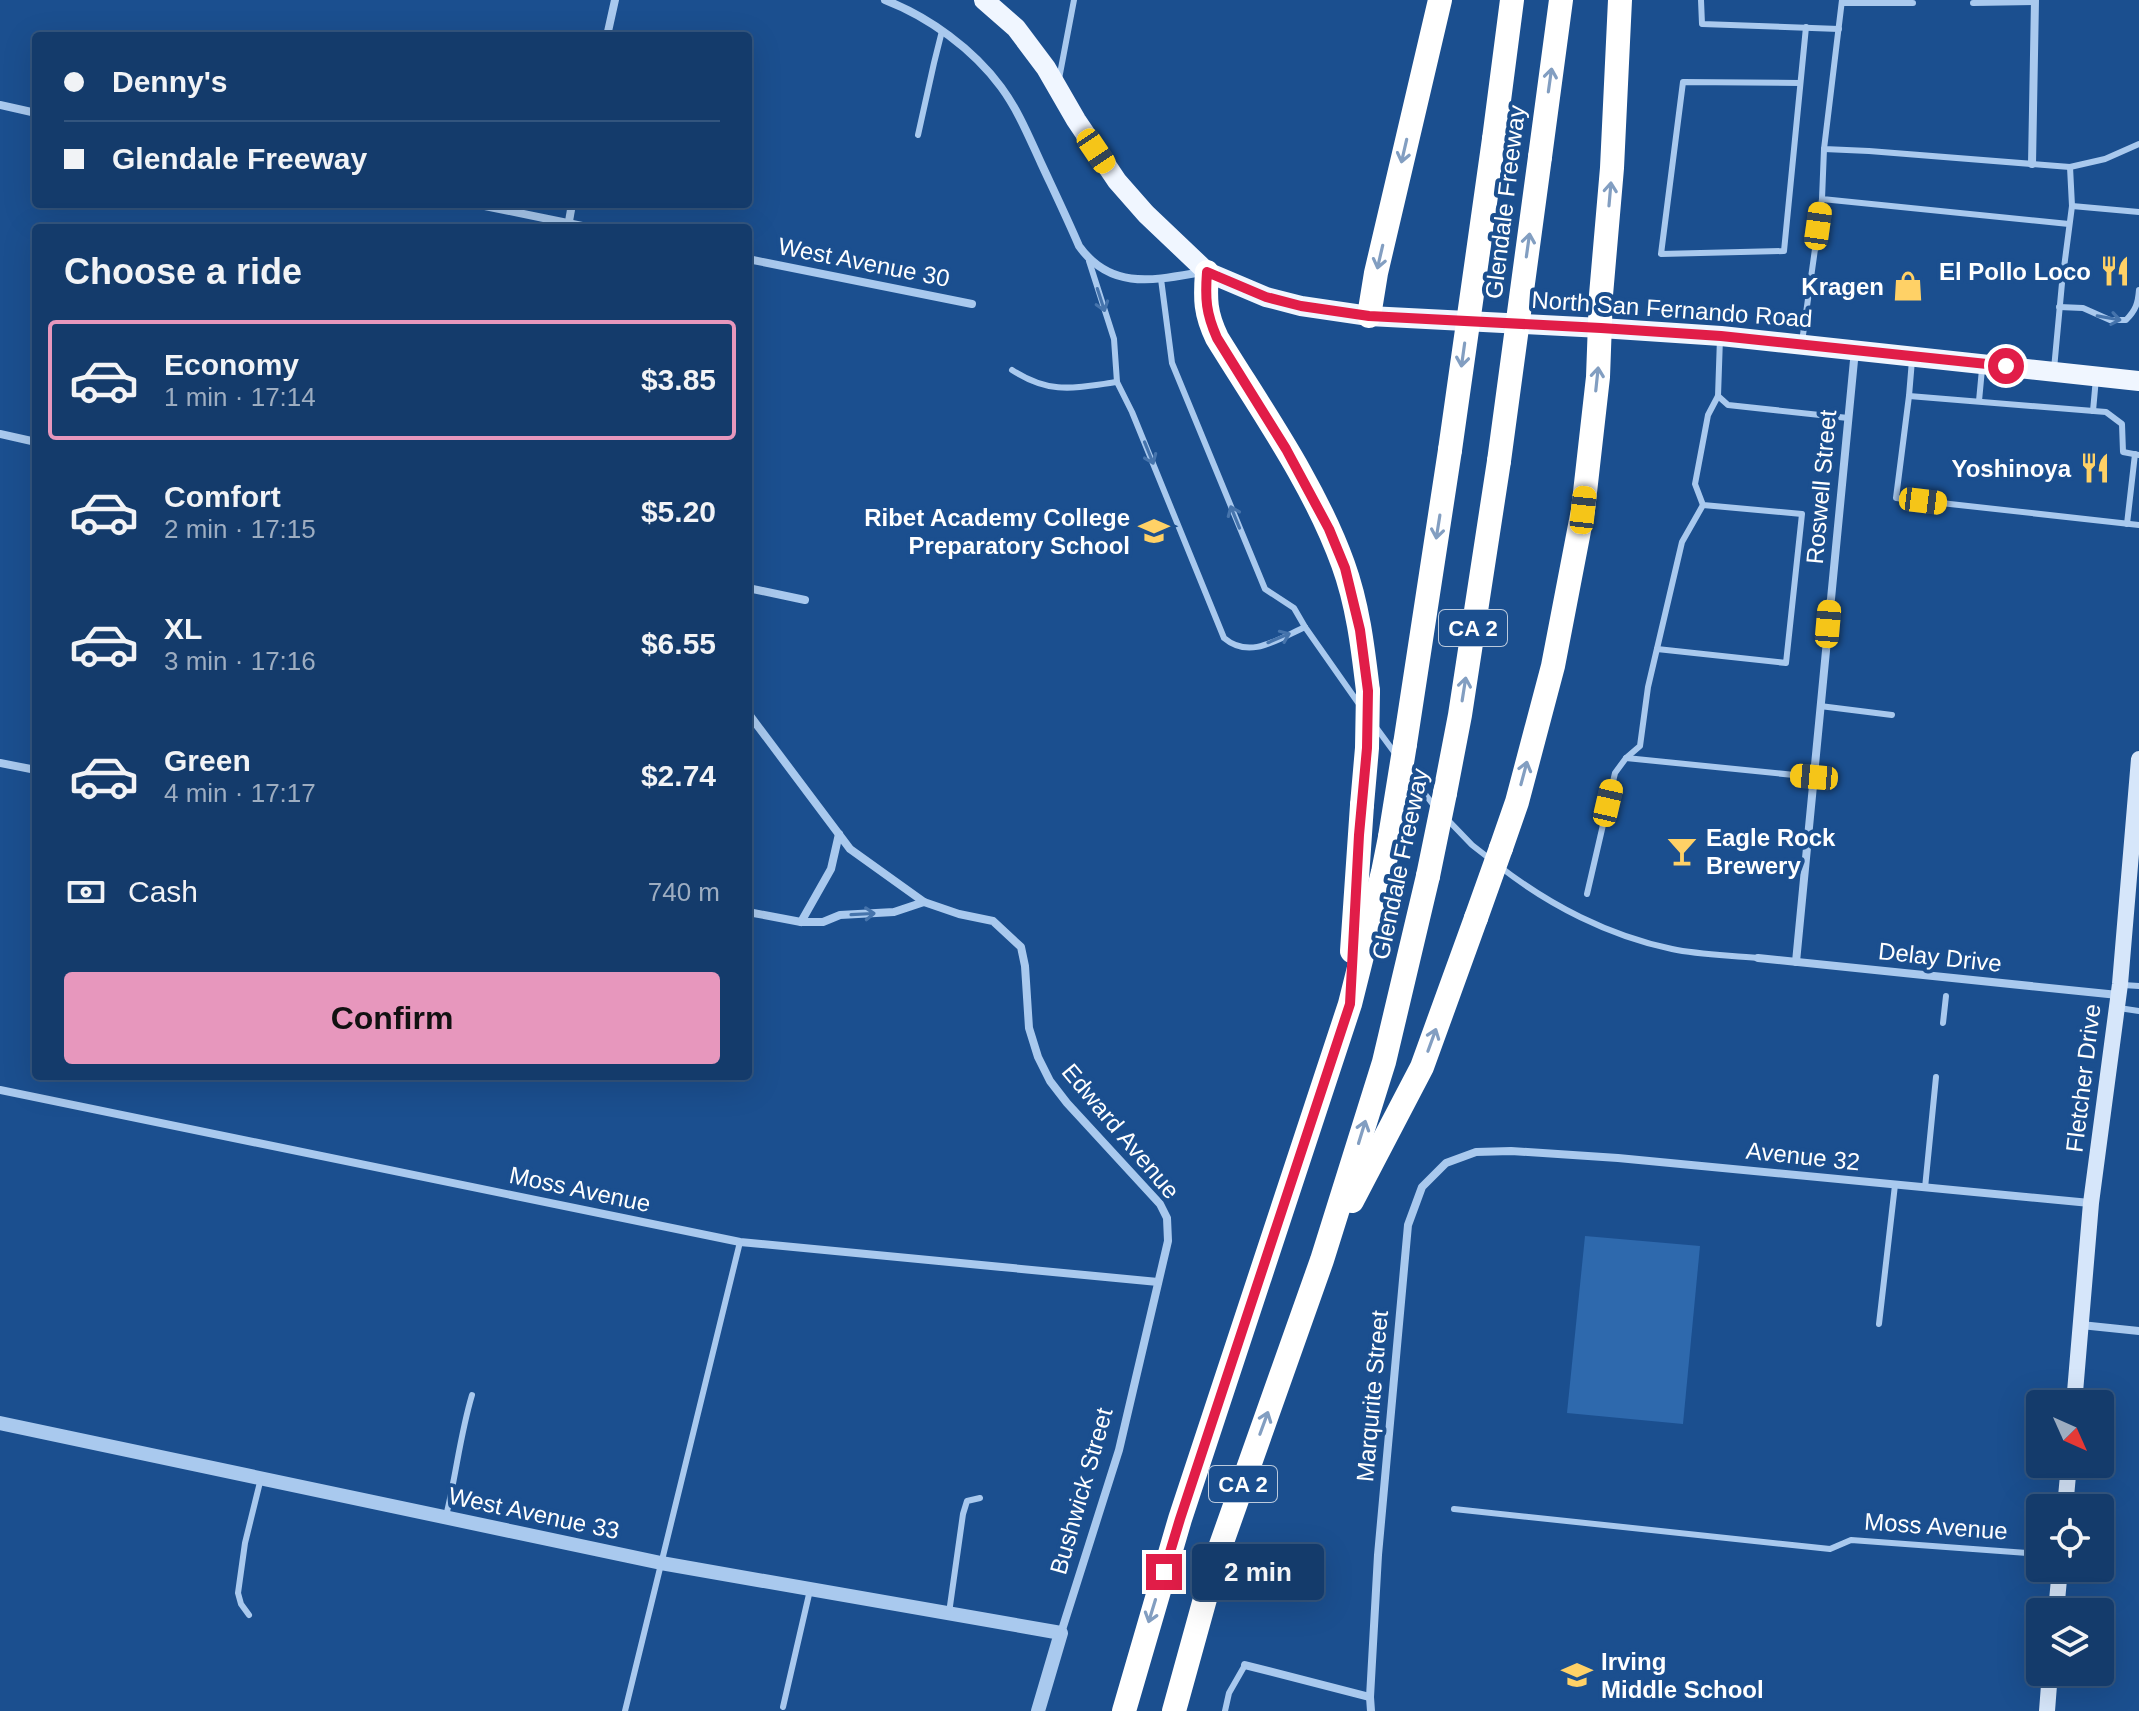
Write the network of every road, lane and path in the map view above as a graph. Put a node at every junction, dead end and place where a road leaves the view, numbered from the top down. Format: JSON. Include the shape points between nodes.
{"nodes":[{"id":1,"x":615,"y":0,"type":"edge"},
{"id":2,"x":885,"y":0,"type":"edge"},
{"id":3,"x":984,"y":0,"type":"edge"},
{"id":4,"x":1074,"y":0,"type":"edge"},
{"id":5,"x":1440,"y":0,"type":"edge"},
{"id":6,"x":1512,"y":0,"type":"edge"},
{"id":7,"x":1561,"y":0,"type":"edge"},
{"id":8,"x":1620,"y":0,"type":"edge"},
{"id":9,"x":1701,"y":0,"type":"edge"},
{"id":10,"x":2035,"y":1,"type":"edge"},
{"id":11,"x":1842,"y":2,"type":"edge"},
{"id":12,"x":1913,"y":3,"type":"dead end"},
{"id":13,"x":1973,"y":3,"type":"dead end"},
{"id":14,"x":1806,"y":27,"type":"junction"},
{"id":15,"x":1839,"y":29,"type":"junction"},
{"id":16,"x":942,"y":31,"type":"junction"},
{"id":17,"x":608,"y":32,"type":"edge"},
{"id":18,"x":1800,"y":83,"type":"junction"},
{"id":19,"x":1058,"y":87,"type":"junction"},
{"id":20,"x":0,"y":105,"type":"edge"},
{"id":21,"x":32,"y":112,"type":"edge"},
{"id":22,"x":918,"y":135,"type":"dead end"},
{"id":23,"x":2139,"y":144,"type":"edge"},
{"id":24,"x":1824,"y":149,"type":"junction"},
{"id":25,"x":2032,"y":164,"type":"junction"},
{"id":26,"x":2070,"y":167,"type":"junction"},
{"id":27,"x":1822,"y":199,"type":"junction"},
{"id":28,"x":2072,"y":206,"type":"junction"},
{"id":29,"x":492,"y":208,"type":"edge"},
{"id":30,"x":2139,"y":212,"type":"edge"},
{"id":31,"x":560,"y":224,"type":"edge"},
{"id":32,"x":2069,"y":224,"type":"junction"},
{"id":33,"x":752,"y":260,"type":"edge"},
{"id":34,"x":1089,"y":261,"type":"junction"},
{"id":35,"x":1207,"y":272,"type":"junction"},
{"id":36,"x":1161,"y":279,"type":"junction"},
{"id":37,"x":2139,"y":290,"type":"edge"},
{"id":38,"x":972,"y":304,"type":"dead end"},
{"id":39,"x":2059,"y":307,"type":"junction"},
{"id":40,"x":1369,"y":316,"type":"junction"},
{"id":41,"x":1601,"y":328,"type":"junction"},
{"id":42,"x":1721,"y":336,"type":"junction"},
{"id":43,"x":1802,"y":345,"type":"junction"},
{"id":44,"x":1855,"y":350,"type":"junction"},
{"id":45,"x":1913,"y":356,"type":"junction"},
{"id":46,"x":1983,"y":364,"type":"junction"},
{"id":47,"x":1012,"y":370,"type":"dead end"},
{"id":48,"x":2054,"y":372,"type":"junction"},
{"id":49,"x":2096,"y":377,"type":"junction"},
{"id":50,"x":2139,"y":381,"type":"edge"},
{"id":51,"x":1117,"y":382,"type":"junction"},
{"id":52,"x":1718,"y":396,"type":"junction"},
{"id":53,"x":1909,"y":396,"type":"junction"},
{"id":54,"x":1979,"y":401,"type":"junction"},
{"id":55,"x":2093,"y":411,"type":"junction"},
{"id":56,"x":1848,"y":418,"type":"junction"},
{"id":57,"x":0,"y":434,"type":"edge"},
{"id":58,"x":32,"y":441,"type":"edge"},
{"id":59,"x":2137,"y":454,"type":"edge"},
{"id":60,"x":1703,"y":505,"type":"junction"},
{"id":61,"x":2127,"y":524,"type":"junction"},
{"id":62,"x":2139,"y":525,"type":"edge"},
{"id":63,"x":752,"y":589,"type":"edge"},
{"id":64,"x":805,"y":600,"type":"dead end"},
{"id":65,"x":1305,"y":627,"type":"junction"},
{"id":66,"x":1657,"y":649,"type":"junction"},
{"id":67,"x":1820,"y":706,"type":"junction"},
{"id":68,"x":1892,"y":715,"type":"dead end"},
{"id":69,"x":752,"y":718,"type":"edge"},
{"id":70,"x":1626,"y":758,"type":"junction"},
{"id":71,"x":2139,"y":759,"type":"edge"},
{"id":72,"x":0,"y":763,"type":"edge"},
{"id":73,"x":32,"y":769,"type":"edge"},
{"id":74,"x":1814,"y":777,"type":"junction"},
{"id":75,"x":839,"y":834,"type":"junction"},
{"id":76,"x":1587,"y":894,"type":"dead end"},
{"id":77,"x":924,"y":902,"type":"junction"},
{"id":78,"x":752,"y":913,"type":"edge"},
{"id":79,"x":801,"y":922,"type":"junction"},
{"id":80,"x":1758,"y":958,"type":"joint"},
{"id":81,"x":1796,"y":962,"type":"junction"},
{"id":82,"x":2139,"y":986,"type":"edge"},
{"id":83,"x":1946,"y":996,"type":"dead end"},
{"id":84,"x":2118,"y":996,"type":"junction"},
{"id":85,"x":1350,"y":1004,"type":"junction"},
{"id":86,"x":2139,"y":1011,"type":"edge"},
{"id":87,"x":1943,"y":1023,"type":"dead end"},
{"id":88,"x":1936,"y":1077,"type":"dead end"},
{"id":89,"x":0,"y":1090,"type":"edge"},
{"id":90,"x":1511,"y":1151,"type":"joint"},
{"id":91,"x":1895,"y":1185,"type":"junction"},
{"id":92,"x":1925,"y":1188,"type":"junction"},
{"id":93,"x":2091,"y":1203,"type":"junction"},
{"id":94,"x":740,"y":1242,"type":"junction"},
{"id":95,"x":1322,"y":1260,"type":"junction"},
{"id":96,"x":1158,"y":1282,"type":"junction"},
{"id":97,"x":1879,"y":1324,"type":"dead end"},
{"id":98,"x":2081,"y":1325,"type":"junction"},
{"id":99,"x":2139,"y":1331,"type":"edge"},
{"id":100,"x":2075,"y":1390,"type":"edge"},
{"id":101,"x":472,"y":1395,"type":"dead end"},
{"id":102,"x":0,"y":1423,"type":"edge"},
{"id":103,"x":261,"y":1478,"type":"junction"},
{"id":104,"x":980,"y":1498,"type":"dead end"},
{"id":105,"x":1454,"y":1509,"type":"dead end"},
{"id":106,"x":445,"y":1517,"type":"junction"},
{"id":107,"x":2026,"y":1553,"type":"edge"},
{"id":108,"x":661,"y":1563,"type":"junction"},
{"id":109,"x":811,"y":1589,"type":"junction"},
{"id":110,"x":949,"y":1613,"type":"junction"},
{"id":111,"x":249,"y":1615,"type":"dead end"},
{"id":112,"x":1061,"y":1633,"type":"junction"},
{"id":113,"x":1245,"y":1665,"type":"joint"},
{"id":114,"x":2049,"y":1686,"type":"edge"},
{"id":115,"x":1370,"y":1697,"type":"junction"},
{"id":116,"x":783,"y":1707,"type":"dead end"},
{"id":117,"x":625,"y":1711,"type":"edge"},
{"id":118,"x":1038,"y":1711,"type":"edge"},
{"id":119,"x":1124,"y":1711,"type":"edge"},
{"id":120,"x":1174,"y":1711,"type":"edge"},
{"id":121,"x":1225,"y":1711,"type":"edge"},
{"id":122,"x":1371,"y":1711,"type":"edge"},
{"id":123,"x":2047,"y":1711,"type":"edge"}],
"edges":[{"from":1,"to":17,"type":"street"},
{"from":2,"to":16,"type":"street"},
{"from":3,"to":19,"type":"main road","name":"North San Fernando Road","via":[[1016,28]]},
{"from":4,"to":19,"type":"lane"},
{"from":5,"to":40,"type":"highway","one_way":true},
{"from":6,"to":85,"type":"highway","name":"Glendale Freeway","number":"CA 2","one_way":true,"bridge":true,"via":[[1390,837]]},
{"from":95,"to":7,"type":"highway","name":"Glendale Freeway","number":"CA 2","one_way":true,"bridge":true,"via":[[1384,1062],[1460,715]]},
{"from":41,"to":8,"type":"highway","one_way":true},
{"from":9,"to":14,"type":"lane","via":[[1702,24]]},
{"from":10,"to":13,"type":"lane"},
{"from":10,"to":25,"type":"street"},
{"from":11,"to":12,"type":"lane"},
{"from":11,"to":15,"type":"lane"},
{"from":14,"to":15,"type":"lane"},
{"from":14,"to":18,"type":"lane"},
{"from":15,"to":24,"type":"lane"},
{"from":16,"to":22,"type":"lane"},
{"from":16,"to":34,"type":"street","via":[[988,70],[1012,104]]},
{"from":18,"to":18,"type":"lane","via":[[1784,251],[1661,254],[1683,82]]},
{"from":19,"to":35,"type":"main road","name":"North San Fernando Road","via":[[1117,181]]},
{"from":20,"to":21,"type":"street"},
{"from":23,"to":26,"type":"lane"},
{"from":24,"to":25,"type":"lane"},
{"from":24,"to":27,"type":"lane"},
{"from":25,"to":26,"type":"lane"},
{"from":26,"to":28,"type":"lane"},
{"from":27,"to":32,"type":"lane"},
{"from":27,"to":43,"type":"lane"},
{"from":28,"to":30,"type":"lane"},
{"from":28,"to":32,"type":"lane"},
{"from":29,"to":31,"type":"street"},
{"from":32,"to":39,"type":"lane"},
{"from":33,"to":38,"type":"street","name":"West Avenue 30"},
{"from":34,"to":36,"type":"street","via":[[1126,278]]},
{"from":34,"to":51,"type":"lane","one_way":true,"via":[[1114,339]]},
{"from":35,"to":36,"type":"street"},
{"from":35,"to":40,"type":"main road","name":"North San Fernando Road","via":[[1266,297]]},
{"from":35,"to":85,"type":"highway","bridge":true,"via":[[1208,319],[1329,529],[1360,630],[1368,691],[1367,748]]},
{"from":65,"to":36,"type":"lane","one_way":true,"via":[[1294,608],[1265,589],[1172,363]]},
{"from":39,"to":37,"type":"lane","one_way":true,"via":[[2126,320],[2138,304]]},
{"from":39,"to":48,"type":"lane"},
{"from":40,"to":41,"type":"main road","name":"North San Fernando Road"},
{"from":41,"to":42,"type":"main road","name":"North San Fernando Road"},
{"from":95,"to":41,"type":"highway","one_way":true,"bridge":true,"via":[[1422,1067],[1517,802],[1553,666],[1583,510]]},
{"from":42,"to":43,"type":"main road","name":"North San Fernando Road"},
{"from":42,"to":52,"type":"lane"},
{"from":43,"to":44,"type":"main road","name":"North San Fernando Road"},
{"from":44,"to":45,"type":"main road","name":"North San Fernando Road"},
{"from":44,"to":56,"type":"street","name":"Roswell Street"},
{"from":45,"to":46,"type":"main road","name":"North San Fernando Road"},
{"from":45,"to":53,"type":"lane"},
{"from":46,"to":48,"type":"main road","name":"North San Fernando Road"},
{"from":46,"to":54,"type":"lane"},
{"from":47,"to":51,"type":"lane","via":[[1056,389]]},
{"from":48,"to":49,"type":"main road","name":"North San Fernando Road"},
{"from":49,"to":50,"type":"main road","name":"North San Fernando Road"},
{"from":49,"to":55,"type":"lane"},
{"from":51,"to":65,"type":"lane","one_way":true,"via":[[1224,638],[1251,649]]},
{"from":52,"to":56,"type":"lane","via":[[1728,405]]},
{"from":52,"to":60,"type":"lane","via":[[1708,415],[1695,484]]},
{"from":53,"to":54,"type":"lane"},
{"from":53,"to":61,"type":"lane","via":[[1896,498]]},
{"from":54,"to":55,"type":"lane"},
{"from":55,"to":59,"type":"lane","via":[[2106,412],[2122,424],[2123,452]]},
{"from":56,"to":67,"type":"street","name":"Roswell Street"},
{"from":57,"to":58,"type":"street"},
{"from":59,"to":61,"type":"lane"},
{"from":60,"to":66,"type":"lane","via":[[1682,542]]},
{"from":60,"to":66,"type":"lane","via":[[1802,514],[1786,663]]},
{"from":61,"to":62,"type":"lane"},
{"from":63,"to":64,"type":"street"},
{"from":65,"to":80,"type":"lane","via":[[1429,800],[1472,845],[1520,883],[1617,934],[1673,949]]},
{"from":66,"to":70,"type":"lane","via":[[1640,746]]},
{"from":67,"to":68,"type":"lane"},
{"from":67,"to":74,"type":"street","name":"Roswell Street"},
{"from":69,"to":75,"type":"street","name":"Edward Avenue"},
{"from":70,"to":74,"type":"lane"},
{"from":70,"to":76,"type":"lane","via":[[1615,773]]},
{"from":71,"to":84,"type":"main road","name":"Fletcher Drive"},
{"from":72,"to":73,"type":"street"},
{"from":74,"to":81,"type":"street","name":"Roswell Street"},
{"from":75,"to":77,"type":"street","name":"Edward Avenue","via":[[850,849]]},
{"from":75,"to":79,"type":"street","via":[[831,869]]},
{"from":79,"to":77,"type":"street","one_way":true,"via":[[894,912]]},
{"from":77,"to":96,"type":"street","name":"Edward Avenue","via":[[993,921],[1021,947],[1029,1028],[1050,1081],[1167,1218],[1168,1241]]},
{"from":78,"to":79,"type":"street"},
{"from":80,"to":81,"type":"street","name":"Delay Drive"},
{"from":81,"to":84,"type":"street","name":"Delay Drive"},
{"from":82,"to":84,"type":"lane"},
{"from":83,"to":87,"type":"lane"},
{"from":84,"to":86,"type":"lane"},
{"from":84,"to":93,"type":"main road","name":"Fletcher Drive"},
{"from":85,"to":119,"type":"highway","name":"Glendale Freeway","number":"CA 2","one_way":true,"via":[[1180,1519]]},
{"from":88,"to":92,"type":"lane"},
{"from":89,"to":94,"type":"street","name":"Moss Avenue"},
{"from":90,"to":91,"type":"street","name":"Avenue 32"},
{"from":90,"to":115,"type":"street","name":"Marqurite Street","via":[[1476,1152],[1446,1163],[1422,1187],[1408,1225]]},
{"from":91,"to":92,"type":"street","name":"Avenue 32"},
{"from":91,"to":97,"type":"lane"},
{"from":92,"to":93,"type":"street","name":"Avenue 32"},
{"from":93,"to":98,"type":"main road","name":"Fletcher Drive"},
{"from":94,"to":96,"type":"street","name":"Moss Avenue"},
{"from":94,"to":108,"type":"lane"},
{"from":120,"to":95,"type":"highway","name":"Glendale Freeway","number":"CA 2","one_way":true,"via":[[1216,1559]]},
{"from":96,"to":112,"type":"street","name":"Bushwick Street","via":[[1119,1450]]},
{"from":98,"to":99,"type":"street"},
{"from":98,"to":100,"type":"main road","name":"Fletcher Drive"},
{"from":101,"to":106,"type":"lane"},
{"from":102,"to":103,"type":"street","name":"West Avenue 33"},
{"from":103,"to":106,"type":"street","name":"West Avenue 33"},
{"from":103,"to":111,"type":"lane","via":[[238,1593]]},
{"from":104,"to":110,"type":"lane","via":[[967,1501],[963,1514]]},
{"from":105,"to":107,"type":"lane","name":"Moss Avenue","via":[[1830,1549],[1851,1540]]},
{"from":106,"to":108,"type":"street","name":"West Avenue 33"},
{"from":108,"to":109,"type":"street","name":"West Avenue 33"},
{"from":108,"to":117,"type":"lane"},
{"from":109,"to":110,"type":"street","name":"West Avenue 33"},
{"from":109,"to":116,"type":"lane"},
{"from":110,"to":112,"type":"street","name":"West Avenue 33"},
{"from":112,"to":118,"type":"street","name":"Bushwick Street"},
{"from":113,"to":115,"type":"street"},
{"from":113,"to":121,"type":"lane"},
{"from":114,"to":123,"type":"main road"},
{"from":115,"to":122,"type":"street","name":"Marqurite Street"}]}
